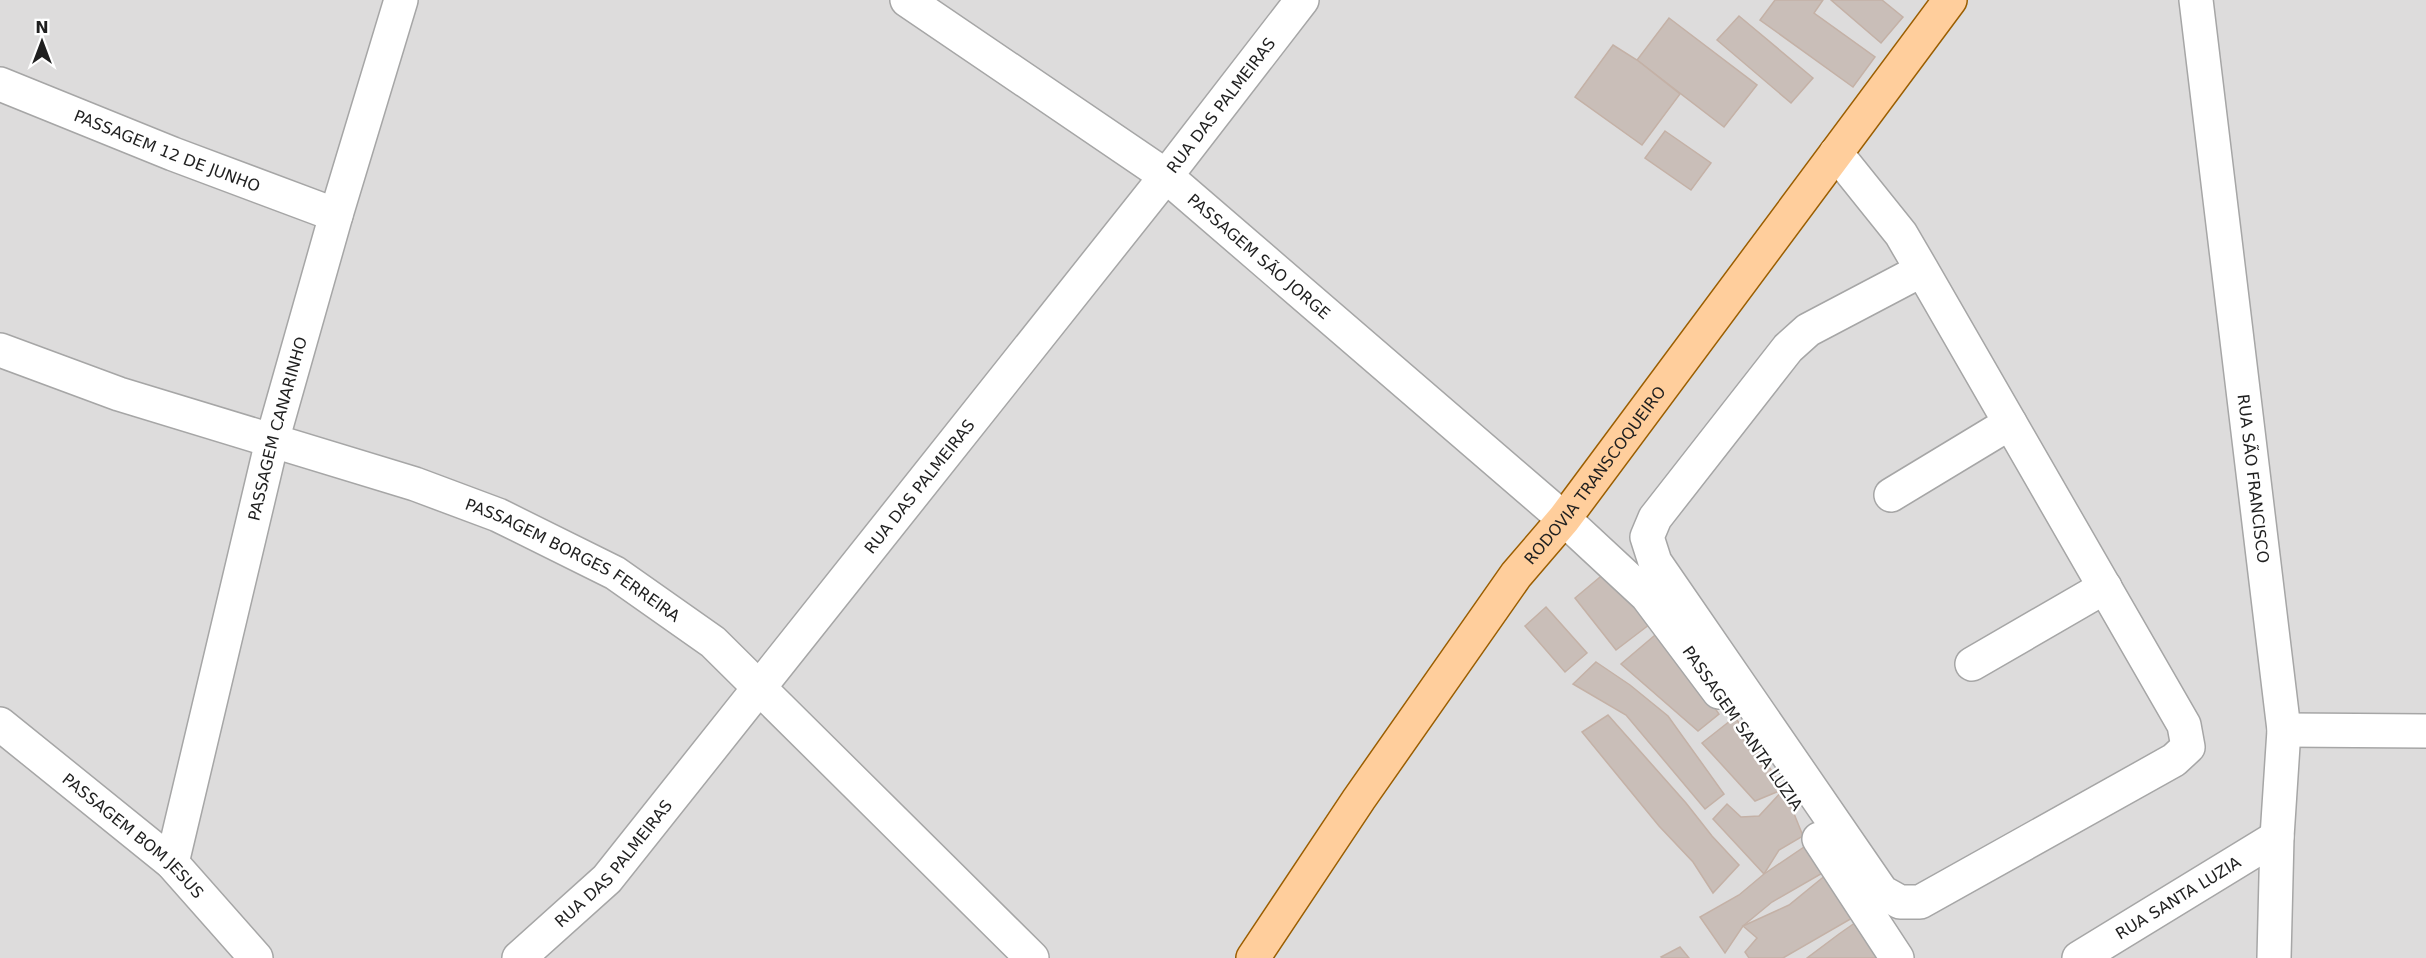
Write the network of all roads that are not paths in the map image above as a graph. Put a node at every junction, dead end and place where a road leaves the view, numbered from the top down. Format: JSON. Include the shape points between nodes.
{"nodes":[{"id":1,"x":401,"y":0,"type":"edge"},
{"id":2,"x":907,"y":0,"type":"edge"},
{"id":3,"x":1302,"y":0,"type":"edge"},
{"id":4,"x":1950,"y":0,"type":"edge"},
{"id":5,"x":2196,"y":0,"type":"edge"},
{"id":6,"x":0,"y":84,"type":"edge"},
{"id":7,"x":1836,"y":153,"type":"junction"},
{"id":8,"x":1166,"y":176,"type":"junction"},
{"id":9,"x":336,"y":215,"type":"junction"},
{"id":10,"x":1922,"y":270,"type":"junction"},
{"id":11,"x":0,"y":350,"type":"edge"},
{"id":12,"x":2010,"y":423,"type":"junction"},
{"id":13,"x":272,"y":441,"type":"junction"},
{"id":14,"x":1891,"y":495,"type":"dead end"},
{"id":15,"x":1564,"y":519,"type":"junction"},
{"id":16,"x":2105,"y":587,"type":"junction"},
{"id":17,"x":1972,"y":664,"type":"dead end"},
{"id":18,"x":760,"y":686,"type":"junction"},
{"id":19,"x":0,"y":724,"type":"edge"},
{"id":20,"x":2284,"y":730,"type":"junction"},
{"id":21,"x":2426,"y":731,"type":"edge"},
{"id":22,"x":2277,"y":837,"type":"junction"},
{"id":23,"x":172,"y":863,"type":"junction"},
{"id":24,"x":256,"y":958,"type":"edge"},
{"id":25,"x":519,"y":958,"type":"edge"},
{"id":26,"x":1032,"y":958,"type":"edge"},
{"id":27,"x":1253,"y":958,"type":"edge"},
{"id":28,"x":1897,"y":958,"type":"edge"},
{"id":29,"x":2079,"y":958,"type":"edge"},
{"id":30,"x":2274,"y":958,"type":"edge"}],
"edges":[{"from":1,"to":9,"type":"street","name":"PASSAGEM CANARINHO"},
{"from":2,"to":8,"type":"street","name":"PASSAGEM SÃO JORGE"},
{"from":3,"to":8,"type":"street","name":"RUA DAS PALMEIRAS"},
{"from":4,"to":7,"type":"main road","name":"RODOVIA TRANSCOQUEIRO"},
{"from":5,"to":20,"type":"street","name":"RUA SÃO FRANCISCO"},
{"from":6,"to":9,"type":"street","name":"PASSAGEM 12 DE JUNHO"},
{"from":7,"to":10,"type":"street","via":[[1901,234]]},
{"from":7,"to":15,"type":"main road","name":"RODOVIA TRANSCOQUEIRO"},
{"from":8,"to":15,"type":"street","name":"PASSAGEM SÃO JORGE"},
{"from":8,"to":18,"type":"street","name":"RUA DAS PALMEIRAS"},
{"from":9,"to":13,"type":"street","name":"PASSAGEM CANARINHO"},
{"from":10,"to":12,"type":"street"},
{"from":10,"to":16,"type":"street","via":[[1808,330],[1788,348],[1655,518],[1647,537],[1655,562],[1882,891],[1900,902],[1920,902],[2174,760],[2188,747],[2184,725]]},
{"from":11,"to":13,"type":"street","name":"PASSAGEM BORGES FERREIRA","via":[[119,394]]},
{"from":12,"to":14,"type":"street"},
{"from":12,"to":16,"type":"street"},
{"from":13,"to":18,"type":"street","name":"PASSAGEM BORGES FERREIRA","via":[[414,484],[498,515],[615,573],[713,642]]},
{"from":13,"to":23,"type":"street","name":"PASSAGEM CANARINHO"},
{"from":15,"to":27,"type":"main road","name":"RODOVIA TRANSCOQUEIRO","via":[[1516,575]]},
{"from":15,"to":28,"type":"street","name":"PASSAGEM SANTA LUZIA","via":[[1647,596],[1762,750]]},
{"from":16,"to":17,"type":"street"},
{"from":18,"to":25,"type":"street","name":"RUA DAS PALMEIRAS","via":[[607,879]]},
{"from":18,"to":26,"type":"street","name":"PASSAGEM BORGES FERREIRA"},
{"from":19,"to":23,"type":"street","name":"PASSAGEM BOM JESUS"},
{"from":20,"to":21,"type":"street"},
{"from":20,"to":22,"type":"street","name":"RUA SÃO FRANCISCO"},
{"from":22,"to":29,"type":"street","name":"RUA SANTA LUZIA"},
{"from":22,"to":30,"type":"street","name":"RUA SÃO FRANCISCO"},
{"from":23,"to":24,"type":"street","name":"PASSAGEM BOM JESUS"}]}
